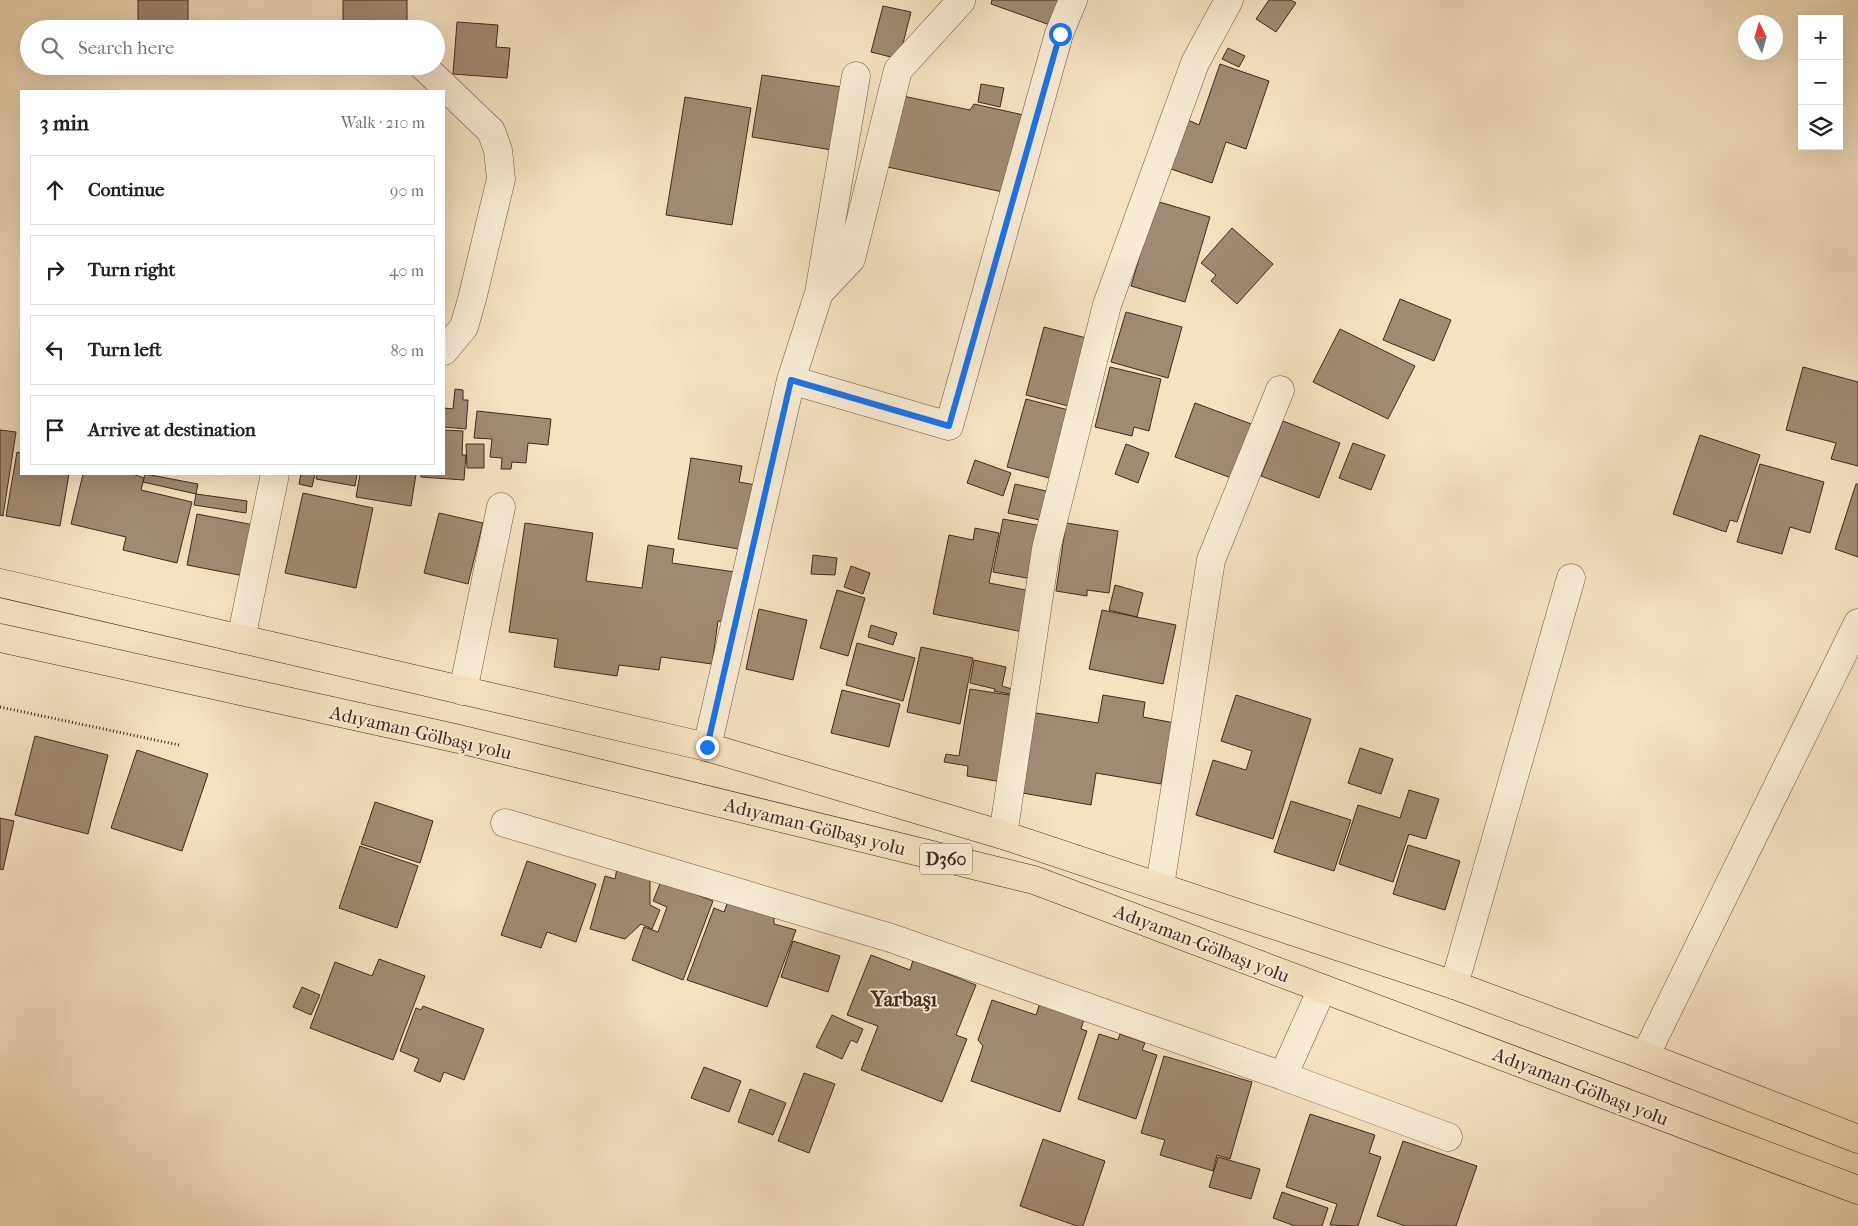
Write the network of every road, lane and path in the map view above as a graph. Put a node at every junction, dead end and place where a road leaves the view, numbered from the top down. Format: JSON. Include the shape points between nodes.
{"nodes":[{"id":1,"x":1073,"y":0,"type":"edge"},
{"id":2,"x":1229,"y":0,"type":"edge"},
{"id":3,"x":961,"y":1,"type":"edge"},
{"id":4,"x":432,"y":75,"type":"edge"},
{"id":5,"x":856,"y":76,"type":"dead end"},
{"id":6,"x":819,"y":294,"type":"junction"},
{"id":7,"x":445,"y":350,"type":"edge"},
{"id":8,"x":791,"y":380,"type":"junction"},
{"id":9,"x":1280,"y":390,"type":"dead end"},
{"id":10,"x":275,"y":475,"type":"edge"},
{"id":11,"x":501,"y":506,"type":"dead end"},
{"id":12,"x":1571,"y":578,"type":"dead end"},
{"id":13,"x":0,"y":584,"type":"edge"},
{"id":14,"x":1857,"y":626,"type":"edge"},
{"id":15,"x":0,"y":638,"type":"edge"},
{"id":16,"x":241,"y":639,"type":"junction"},
{"id":17,"x":463,"y":691,"type":"junction"},
{"id":18,"x":0,"y":707,"type":"edge"},
{"id":19,"x":179,"y":745,"type":"dead end"},
{"id":20,"x":707,"y":747,"type":"junction"},
{"id":21,"x":505,"y":823,"type":"dead end"},
{"id":22,"x":1003,"y":835,"type":"junction"},
{"id":23,"x":1160,"y":886,"type":"junction"},
{"id":24,"x":1454,"y":985,"type":"junction"},
{"id":25,"x":1322,"y":989,"type":"junction"},
{"id":26,"x":1645,"y":1056,"type":"junction"},
{"id":27,"x":1283,"y":1076,"type":"junction"},
{"id":28,"x":1448,"y":1137,"type":"dead end"},
{"id":29,"x":1858,"y":1139,"type":"edge"},
{"id":30,"x":1858,"y":1190,"type":"edge"}],
"edges":[{"from":1,"to":8,"type":"street","via":[[1060,34],[949,426]]},
{"from":2,"to":22,"type":"street","via":[[1195,63],[1107,305],[1046,549]]},
{"from":3,"to":6,"type":"street","via":[[898,70],[851,259]]},
{"from":4,"to":7,"type":"street","via":[[491,131],[498,150],[501,179],[464,326]]},
{"from":5,"to":6,"type":"street"},
{"from":6,"to":8,"type":"street"},
{"from":8,"to":20,"type":"street"},
{"from":9,"to":23,"type":"street","via":[[1211,560]]},
{"from":10,"to":16,"type":"street"},
{"from":11,"to":17,"type":"street"},
{"from":12,"to":24,"type":"street"},
{"from":13,"to":16,"type":"highway","name":"Adıyaman-Gölbaşı yolu","number":"D360"},
{"from":14,"to":26,"type":"street"},
{"from":15,"to":25,"type":"highway","name":"Adıyaman-Gölbaşı yolu","number":"D360","via":[[459,740],[1034,880]]},
{"from":16,"to":17,"type":"highway","name":"Adıyaman-Gölbaşı yolu","number":"D360"},
{"from":17,"to":20,"type":"highway","name":"Adıyaman-Gölbaşı yolu","number":"D360"},
{"from":18,"to":19,"type":"path"},
{"from":20,"to":22,"type":"highway","name":"Adıyaman-Gölbaşı yolu","number":"D360"},
{"from":21,"to":27,"type":"street","via":[[891,938]]},
{"from":22,"to":23,"type":"highway","name":"Adıyaman-Gölbaşı yolu","number":"D360"},
{"from":23,"to":24,"type":"highway","name":"Adıyaman-Gölbaşı yolu","number":"D360"},
{"from":24,"to":26,"type":"highway","name":"Adıyaman-Gölbaşı yolu","number":"D360"},
{"from":25,"to":27,"type":"street"},
{"from":25,"to":30,"type":"highway","name":"Adıyaman-Gölbaşı yolu","number":"D360"},
{"from":26,"to":29,"type":"highway","name":"Adıyaman-Gölbaşı yolu","number":"D360"},
{"from":27,"to":28,"type":"street"}]}
